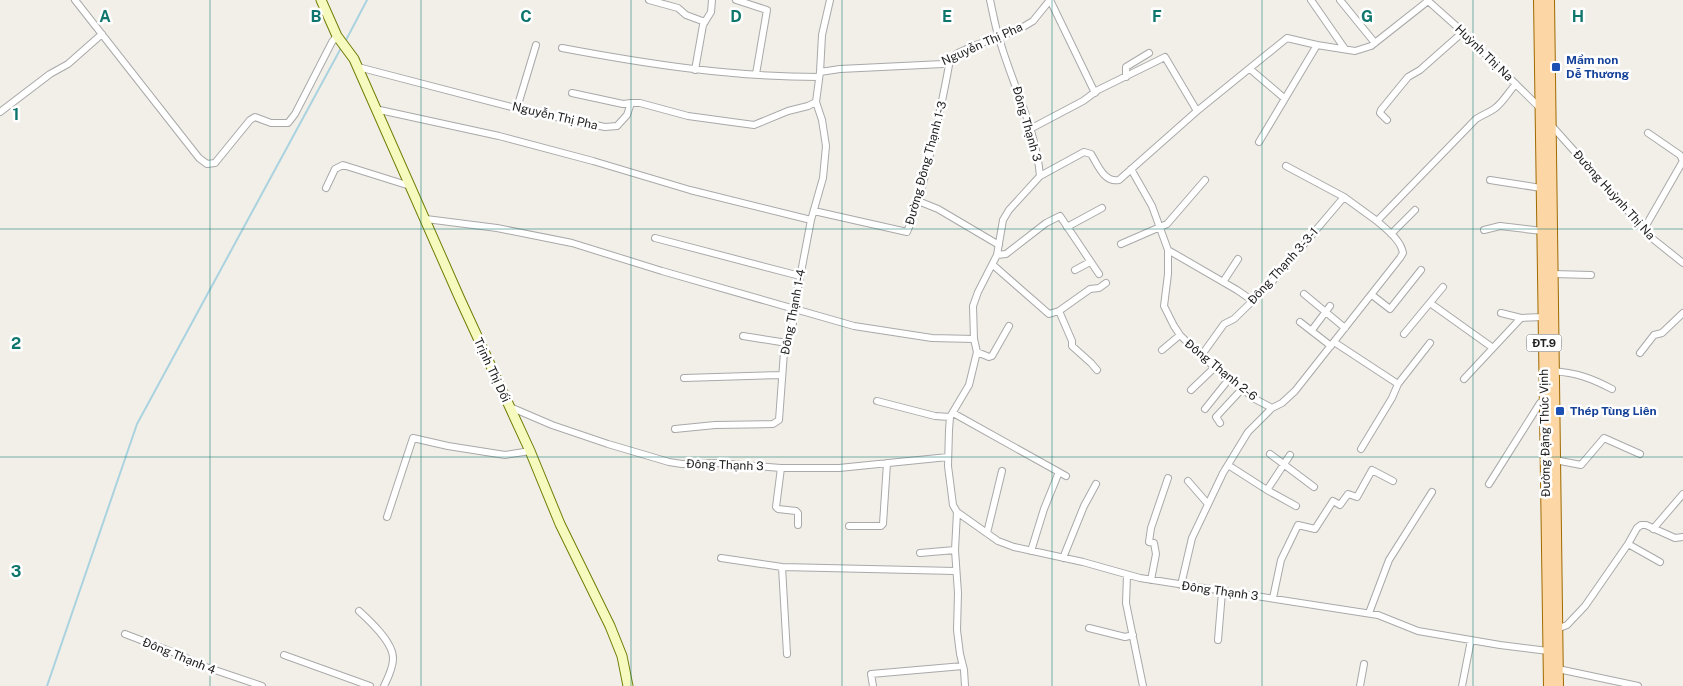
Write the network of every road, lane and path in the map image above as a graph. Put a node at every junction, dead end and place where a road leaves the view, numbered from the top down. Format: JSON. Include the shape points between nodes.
{"nodes":[{"id":1,"x":75,"y":0,"type":"edge"},
{"id":2,"x":321,"y":0,"type":"edge"},
{"id":3,"x":649,"y":0,"type":"edge"},
{"id":4,"x":712,"y":0,"type":"edge"},
{"id":5,"x":736,"y":0,"type":"edge"},
{"id":6,"x":830,"y":0,"type":"edge"},
{"id":7,"x":990,"y":0,"type":"edge"},
{"id":8,"x":1050,"y":0,"type":"edge"},
{"id":9,"x":1311,"y":0,"type":"edge"},
{"id":10,"x":1340,"y":0,"type":"edge"},
{"id":11,"x":1539,"y":0,"type":"edge"},
{"id":12,"x":1549,"y":0,"type":"edge"},
{"id":13,"x":1427,"y":1,"type":"edge"},
{"id":14,"x":705,"y":22,"type":"junction"},
{"id":15,"x":1463,"y":32,"type":"junction"},
{"id":16,"x":102,"y":34,"type":"junction"},
{"id":17,"x":338,"y":38,"type":"junction"},
{"id":18,"x":999,"y":38,"type":"junction"},
{"id":19,"x":1375,"y":43,"type":"junction"},
{"id":20,"x":536,"y":45,"type":"dead end"},
{"id":21,"x":1317,"y":45,"type":"junction"},
{"id":22,"x":562,"y":48,"type":"dead end"},
{"id":23,"x":1345,"y":49,"type":"junction"},
{"id":24,"x":1149,"y":53,"type":"dead end"},
{"id":25,"x":950,"y":59,"type":"junction"},
{"id":26,"x":358,"y":68,"type":"junction"},
{"id":27,"x":1250,"y":69,"type":"junction"},
{"id":28,"x":695,"y":70,"type":"junction"},
{"id":29,"x":756,"y":74,"type":"junction"},
{"id":30,"x":819,"y":75,"type":"junction"},
{"id":31,"x":1126,"y":77,"type":"junction"},
{"id":32,"x":1516,"y":84,"type":"junction"},
{"id":33,"x":1095,"y":92,"type":"junction"},
{"id":34,"x":572,"y":93,"type":"dead end"},
{"id":35,"x":1284,"y":98,"type":"junction"},
{"id":36,"x":816,"y":102,"type":"junction"},
{"id":37,"x":631,"y":103,"type":"junction"},
{"id":38,"x":516,"y":108,"type":"junction"},
{"id":39,"x":1540,"y":108,"type":"junction"},
{"id":40,"x":375,"y":109,"type":"junction"},
{"id":41,"x":1197,"y":111,"type":"junction"},
{"id":42,"x":0,"y":112,"type":"edge"},
{"id":43,"x":1387,"y":120,"type":"dead end"},
{"id":44,"x":1550,"y":124,"type":"junction"},
{"id":45,"x":1030,"y":129,"type":"junction"},
{"id":46,"x":1648,"y":133,"type":"dead end"},
{"id":47,"x":1259,"y":142,"type":"dead end"},
{"id":48,"x":1286,"y":166,"type":"dead end"},
{"id":49,"x":1131,"y":169,"type":"junction"},
{"id":50,"x":1040,"y":176,"type":"junction"},
{"id":51,"x":1205,"y":180,"type":"dead end"},
{"id":52,"x":1490,"y":180,"type":"dead end"},
{"id":53,"x":410,"y":186,"type":"junction"},
{"id":54,"x":326,"y":188,"type":"dead end"},
{"id":55,"x":1541,"y":188,"type":"junction"},
{"id":56,"x":1344,"y":197,"type":"junction"},
{"id":57,"x":918,"y":201,"type":"junction"},
{"id":58,"x":1102,"y":208,"type":"dead end"},
{"id":59,"x":1416,"y":210,"type":"dead end"},
{"id":60,"x":814,"y":211,"type":"junction"},
{"id":61,"x":426,"y":219,"type":"junction"},
{"id":62,"x":812,"y":220,"type":"junction"},
{"id":63,"x":1377,"y":221,"type":"junction"},
{"id":64,"x":1067,"y":227,"type":"junction"},
{"id":65,"x":1160,"y":228,"type":"junction"},
{"id":66,"x":1644,"y":229,"type":"junction"},
{"id":67,"x":1484,"y":230,"type":"dead end"},
{"id":68,"x":1542,"y":231,"type":"junction"},
{"id":69,"x":1391,"y":234,"type":"junction"},
{"id":70,"x":655,"y":238,"type":"dead end"},
{"id":71,"x":1121,"y":244,"type":"dead end"},
{"id":72,"x":999,"y":245,"type":"junction"},
{"id":73,"x":1168,"y":250,"type":"junction"},
{"id":74,"x":998,"y":256,"type":"junction"},
{"id":75,"x":1238,"y":259,"type":"dead end"},
{"id":76,"x":1090,"y":262,"type":"junction"},
{"id":77,"x":1683,"y":262,"type":"edge"},
{"id":78,"x":993,"y":265,"type":"junction"},
{"id":79,"x":1075,"y":270,"type":"dead end"},
{"id":80,"x":1421,"y":270,"type":"dead end"},
{"id":81,"x":1099,"y":274,"type":"dead end"},
{"id":82,"x":1553,"y":274,"type":"junction"},
{"id":83,"x":1592,"y":275,"type":"dead end"},
{"id":84,"x":800,"y":276,"type":"junction"},
{"id":85,"x":1223,"y":282,"type":"junction"},
{"id":86,"x":1106,"y":284,"type":"dead end"},
{"id":87,"x":1443,"y":287,"type":"dead end"},
{"id":88,"x":1304,"y":294,"type":"dead end"},
{"id":89,"x":1372,"y":295,"type":"junction"},
{"id":90,"x":1253,"y":301,"type":"junction"},
{"id":91,"x":1430,"y":303,"type":"junction"},
{"id":92,"x":794,"y":309,"type":"junction"},
{"id":93,"x":1328,"y":309,"type":"junction"},
{"id":94,"x":1059,"y":310,"type":"junction"},
{"id":95,"x":1683,"y":312,"type":"edge"},
{"id":96,"x":1501,"y":313,"type":"dead end"},
{"id":97,"x":1543,"y":317,"type":"junction"},
{"id":98,"x":1521,"y":318,"type":"junction"},
{"id":99,"x":1300,"y":322,"type":"dead end"},
{"id":100,"x":1009,"y":326,"type":"dead end"},
{"id":101,"x":1346,"y":328,"type":"junction"},
{"id":102,"x":1312,"y":330,"type":"junction"},
{"id":103,"x":1404,"y":334,"type":"dead end"},
{"id":104,"x":1180,"y":335,"type":"junction"},
{"id":105,"x":743,"y":336,"type":"dead end"},
{"id":106,"x":974,"y":339,"type":"junction"},
{"id":107,"x":787,"y":343,"type":"junction"},
{"id":108,"x":1430,"y":343,"type":"dead end"},
{"id":109,"x":1332,"y":344,"type":"junction"},
{"id":110,"x":1493,"y":348,"type":"junction"},
{"id":111,"x":1162,"y":350,"type":"dead end"},
{"id":112,"x":976,"y":352,"type":"junction"},
{"id":113,"x":1640,"y":353,"type":"dead end"},
{"id":114,"x":1201,"y":356,"type":"junction"},
{"id":115,"x":1215,"y":367,"type":"junction"},
{"id":116,"x":1097,"y":370,"type":"dead end"},
{"id":117,"x":1553,"y":371,"type":"junction"},
{"id":118,"x":782,"y":375,"type":"junction"},
{"id":119,"x":684,"y":378,"type":"dead end"},
{"id":120,"x":1229,"y":379,"type":"junction"},
{"id":121,"x":1464,"y":379,"type":"dead end"},
{"id":122,"x":1398,"y":384,"type":"junction"},
{"id":123,"x":1242,"y":389,"type":"junction"},
{"id":124,"x":1612,"y":389,"type":"dead end"},
{"id":125,"x":1191,"y":390,"type":"dead end"},
{"id":126,"x":877,"y":401,"type":"dead end"},
{"id":127,"x":1544,"y":402,"type":"junction"},
{"id":128,"x":510,"y":407,"type":"junction"},
{"id":129,"x":1272,"y":408,"type":"junction"},
{"id":130,"x":1205,"y":409,"type":"dead end"},
{"id":131,"x":952,"y":415,"type":"junction"},
{"id":132,"x":1220,"y":423,"type":"dead end"},
{"id":133,"x":675,"y":429,"type":"dead end"},
{"id":134,"x":1361,"y":449,"type":"dead end"},
{"id":135,"x":530,"y":451,"type":"junction"},
{"id":136,"x":1270,"y":454,"type":"dead end"},
{"id":137,"x":1640,"y":454,"type":"dead end"},
{"id":138,"x":1290,"y":455,"type":"dead end"},
{"id":139,"x":948,"y":457,"type":"junction"},
{"id":140,"x":1554,"y":460,"type":"junction"},
{"id":141,"x":887,"y":463,"type":"junction"},
{"id":142,"x":1228,"y":465,"type":"junction"},
{"id":143,"x":1283,"y":465,"type":"junction"},
{"id":144,"x":781,"y":468,"type":"junction"},
{"id":145,"x":1002,"y":471,"type":"dead end"},
{"id":146,"x":1059,"y":472,"type":"junction"},
{"id":147,"x":1066,"y":476,"type":"dead end"},
{"id":148,"x":1168,"y":478,"type":"dead end"},
{"id":149,"x":1188,"y":481,"type":"dead end"},
{"id":150,"x":1393,"y":481,"type":"dead end"},
{"id":151,"x":1096,"y":484,"type":"dead end"},
{"id":152,"x":1489,"y":484,"type":"dead end"},
{"id":153,"x":1314,"y":487,"type":"dead end"},
{"id":154,"x":1267,"y":490,"type":"junction"},
{"id":155,"x":1432,"y":492,"type":"dead end"},
{"id":156,"x":1683,"y":494,"type":"edge"},
{"id":157,"x":1208,"y":504,"type":"junction"},
{"id":158,"x":1296,"y":506,"type":"dead end"},
{"id":159,"x":957,"y":512,"type":"junction"},
{"id":160,"x":387,"y":517,"type":"dead end"},
{"id":161,"x":798,"y":525,"type":"dead end"},
{"id":162,"x":849,"y":526,"type":"dead end"},
{"id":163,"x":1653,"y":529,"type":"junction"},
{"id":164,"x":987,"y":533,"type":"junction"},
{"id":165,"x":1683,"y":536,"type":"edge"},
{"id":166,"x":1628,"y":544,"type":"junction"},
{"id":167,"x":955,"y":550,"type":"junction"},
{"id":168,"x":1031,"y":551,"type":"junction"},
{"id":169,"x":920,"y":553,"type":"dead end"},
{"id":170,"x":722,"y":558,"type":"dead end"},
{"id":171,"x":1062,"y":558,"type":"junction"},
{"id":172,"x":1660,"y":562,"type":"dead end"},
{"id":173,"x":782,"y":567,"type":"junction"},
{"id":174,"x":955,"y":571,"type":"junction"},
{"id":175,"x":1127,"y":575,"type":"junction"},
{"id":176,"x":1152,"y":580,"type":"junction"},
{"id":177,"x":1181,"y":585,"type":"junction"},
{"id":178,"x":1222,"y":592,"type":"junction"},
{"id":179,"x":1273,"y":598,"type":"junction"},
{"id":180,"x":359,"y":611,"type":"dead end"},
{"id":181,"x":1369,"y":613,"type":"junction"},
{"id":182,"x":1089,"y":628,"type":"dead end"},
{"id":183,"x":1558,"y":629,"type":"junction"},
{"id":184,"x":125,"y":634,"type":"dead end"},
{"id":185,"x":1134,"y":635,"type":"junction"},
{"id":186,"x":1218,"y":640,"type":"dead end"},
{"id":187,"x":1471,"y":640,"type":"junction"},
{"id":188,"x":1553,"y":650,"type":"junction"},
{"id":189,"x":786,"y":654,"type":"dead end"},
{"id":190,"x":284,"y":655,"type":"dead end"},
{"id":191,"x":1364,"y":664,"type":"dead end"},
{"id":192,"x":963,"y":666,"type":"junction"},
{"id":193,"x":1558,"y":669,"type":"junction"},
{"id":194,"x":262,"y":686,"type":"edge"},
{"id":195,"x":370,"y":686,"type":"edge"},
{"id":196,"x":384,"y":686,"type":"edge"},
{"id":197,"x":628,"y":686,"type":"edge"},
{"id":198,"x":873,"y":686,"type":"edge"},
{"id":199,"x":965,"y":686,"type":"edge"},
{"id":200,"x":1142,"y":686,"type":"edge"},
{"id":201,"x":1360,"y":686,"type":"edge"},
{"id":202,"x":1462,"y":686,"type":"edge"},
{"id":203,"x":1549,"y":686,"type":"edge"},
{"id":204,"x":1558,"y":686,"type":"edge"},
{"id":205,"x":1638,"y":686,"type":"edge"}],
"edges":[{"from":1,"to":16,"type":"street"},
{"from":2,"to":17,"type":"main road","name":"Trịnh Thị Dối"},
{"from":3,"to":14,"type":"street","via":[[678,8]]},
{"from":4,"to":14,"type":"street"},
{"from":5,"to":29,"type":"street","via":[[767,10]]},
{"from":6,"to":30,"type":"street","via":[[822,35]]},
{"from":7,"to":18,"type":"street"},
{"from":8,"to":18,"type":"street","name":"Nguyễn Thị Pha","via":[[1033,21]]},
{"from":8,"to":33,"type":"street"},
{"from":9,"to":23,"type":"street"},
{"from":10,"to":19,"type":"street"},
{"from":11,"to":39,"type":"main road","name":"Đường Đặng Thúc Vịnh","number":"ĐT.9"},
{"from":12,"to":44,"type":"main road","name":"Đường Đặng Thúc Vịnh","number":"ĐT.9"},
{"from":13,"to":15,"type":"street","name":"Huỳnh Thị Na"},
{"from":13,"to":19,"type":"street"},
{"from":14,"to":28,"type":"street"},
{"from":15,"to":32,"type":"street","name":"Huỳnh Thị Na"},
{"from":15,"to":43,"type":"street","via":[[1396,90],[1381,110],[1380,114]]},
{"from":16,"to":17,"type":"street","via":[[207,164],[215,164],[250,120],[288,123],[332,42]]},
{"from":16,"to":42,"type":"street","via":[[68,64]]},
{"from":17,"to":26,"type":"main road","name":"Trịnh Thị Dối"},
{"from":18,"to":25,"type":"street","name":"Nguyễn Thị Pha","via":[[976,45]]},
{"from":18,"to":45,"type":"street","name":"Đông Thạnh 3"},
{"from":19,"to":23,"type":"street","via":[[1355,51]]},
{"from":20,"to":38,"type":"street"},
{"from":21,"to":23,"type":"street"},
{"from":21,"to":27,"type":"street","via":[[1287,38]]},
{"from":21,"to":35,"type":"street"},
{"from":22,"to":28,"type":"street","name":"Nguyễn Thị Pha"},
{"from":24,"to":31,"type":"street","via":[[1126,67]]},
{"from":25,"to":30,"type":"street","name":"Nguyễn Thị Pha","via":[[943,64],[840,69]]},
{"from":25,"to":57,"type":"street","name":"Đường Đông Thạnh 1-3","via":[[944,100]]},
{"from":26,"to":38,"type":"street","name":"Nguyễn Thị Pha"},
{"from":26,"to":40,"type":"main road","name":"Trịnh Thị Dối"},
{"from":27,"to":35,"type":"street"},
{"from":27,"to":41,"type":"street"},
{"from":28,"to":29,"type":"street","name":"Nguyễn Thị Pha"},
{"from":29,"to":30,"type":"street","name":"Nguyễn Thị Pha"},
{"from":30,"to":36,"type":"street"},
{"from":31,"to":33,"type":"street"},
{"from":31,"to":41,"type":"street","via":[[1165,57]]},
{"from":32,"to":39,"type":"street","name":"Huỳnh Thị Na"},
{"from":32,"to":63,"type":"street","via":[[1499,105],[1476,119]]},
{"from":33,"to":45,"type":"street"},
{"from":34,"to":37,"type":"street"},
{"from":35,"to":47,"type":"street"},
{"from":36,"to":37,"type":"street","via":[[754,125],[688,116]]},
{"from":36,"to":60,"type":"street","name":"Đông Thạnh 1-4","via":[[826,146],[823,178]]},
{"from":37,"to":38,"type":"street","name":"Nguyễn Thị Pha","via":[[627,115],[617,126],[604,128]]},
{"from":39,"to":55,"type":"main road","name":"Đường Đặng Thúc Vịnh","number":"ĐT.9"},
{"from":40,"to":53,"type":"main road","name":"Trịnh Thị Dối"},
{"from":40,"to":62,"type":"street","via":[[499,136],[690,190]]},
{"from":41,"to":49,"type":"street"},
{"from":44,"to":66,"type":"street","name":"Đường Huỳnh Thị Na"},
{"from":44,"to":82,"type":"main road","name":"Đường Đặng Thúc Vịnh","number":"ĐT.9"},
{"from":45,"to":50,"type":"street","name":"Đông Thạnh 3"},
{"from":46,"to":66,"type":"street","via":[[1680,155],[1683,161]]},
{"from":48,"to":56,"type":"street"},
{"from":49,"to":50,"type":"street","via":[[1113,181],[1107,178],[1091,154],[1084,152]]},
{"from":49,"to":65,"type":"street","name":"Đông Thạnh 2-6","via":[[1152,206]]},
{"from":50,"to":72,"type":"street","name":"Đông Thạnh 3","via":[[1002,220]]},
{"from":51,"to":65,"type":"street"},
{"from":52,"to":55,"type":"street"},
{"from":53,"to":54,"type":"street","via":[[343,165],[335,169]]},
{"from":53,"to":61,"type":"main road","name":"Trịnh Thị Dối"},
{"from":55,"to":68,"type":"main road","name":"Đường Đặng Thúc Vịnh","number":"ĐT.9"},
{"from":56,"to":63,"type":"street"},
{"from":56,"to":90,"type":"street","name":"Đông Thạnh 3-3-1"},
{"from":57,"to":60,"type":"street","name":"Đường Đông Thạnh 1-3","via":[[907,232]]},
{"from":57,"to":72,"type":"street","via":[[938,209]]},
{"from":58,"to":64,"type":"street"},
{"from":59,"to":69,"type":"street"},
{"from":60,"to":62,"type":"street","name":"Đông Thạnh 1-4"},
{"from":61,"to":92,"type":"street","via":[[497,228],[572,243]]},
{"from":61,"to":128,"type":"main road","name":"Trịnh Thị Dối"},
{"from":62,"to":84,"type":"street","name":"Đông Thạnh 1-4"},
{"from":63,"to":69,"type":"street"},
{"from":64,"to":74,"type":"street","via":[[1060,216],[1046,222],[1006,254]]},
{"from":64,"to":76,"type":"street"},
{"from":65,"to":71,"type":"street"},
{"from":65,"to":73,"type":"street","name":"Đông Thạnh 2-6"},
{"from":66,"to":77,"type":"street","name":"Đường Huỳnh Thị Na"},
{"from":67,"to":68,"type":"street","via":[[1500,226]]},
{"from":68,"to":97,"type":"main road","name":"Đường Đặng Thúc Vịnh","number":"ĐT.9"},
{"from":69,"to":89,"type":"street","via":[[1403,250]]},
{"from":70,"to":84,"type":"street"},
{"from":72,"to":74,"type":"street","name":"Đông Thạnh 3"},
{"from":73,"to":85,"type":"street"},
{"from":73,"to":104,"type":"street","name":"Đông Thạnh 2-6","via":[[1164,306]]},
{"from":74,"to":78,"type":"street","name":"Đông Thạnh 3"},
{"from":75,"to":85,"type":"street"},
{"from":76,"to":79,"type":"street"},
{"from":76,"to":81,"type":"street"},
{"from":78,"to":94,"type":"street","via":[[1049,314]]},
{"from":78,"to":106,"type":"street","name":"Đông Thạnh 3","via":[[973,306]]},
{"from":80,"to":89,"type":"street","via":[[1390,309]]},
{"from":82,"to":83,"type":"street"},
{"from":82,"to":117,"type":"main road","name":"Đường Đặng Thúc Vịnh","number":"ĐT.9"},
{"from":84,"to":92,"type":"street","name":"Đông Thạnh 1-4"},
{"from":85,"to":90,"type":"street"},
{"from":86,"to":94,"type":"street","via":[[1090,289]]},
{"from":87,"to":91,"type":"street"},
{"from":88,"to":93,"type":"street"},
{"from":89,"to":101,"type":"street"},
{"from":90,"to":114,"type":"street","name":"Đông Thạnh 3-3-1","via":[[1224,324]]},
{"from":91,"to":103,"type":"street"},
{"from":91,"to":110,"type":"street"},
{"from":92,"to":106,"type":"street","via":[[854,326],[932,338]]},
{"from":92,"to":107,"type":"street","name":"Đông Thạnh 1-4"},
{"from":93,"to":101,"type":"street"},
{"from":93,"to":102,"type":"street"},
{"from":94,"to":116,"type":"street","via":[[1072,346]]},
{"from":95,"to":113,"type":"street","via":[[1662,333],[1654,335]]},
{"from":96,"to":98,"type":"street"},
{"from":97,"to":98,"type":"street"},
{"from":97,"to":127,"type":"main road","name":"Đường Đặng Thúc Vịnh","number":"ĐT.9"},
{"from":98,"to":110,"type":"street"},
{"from":99,"to":102,"type":"street"},
{"from":100,"to":112,"type":"street","via":[[992,356]]},
{"from":101,"to":109,"type":"street"},
{"from":102,"to":109,"type":"street"},
{"from":104,"to":111,"type":"street"},
{"from":104,"to":114,"type":"street","name":"Đông Thạnh 2-6"},
{"from":105,"to":107,"type":"street"},
{"from":106,"to":112,"type":"street","name":"Đông Thạnh 3"},
{"from":107,"to":118,"type":"street","name":"Đông Thạnh 1-4"},
{"from":108,"to":122,"type":"street"},
{"from":109,"to":122,"type":"street"},
{"from":109,"to":129,"type":"street","via":[[1295,391]]},
{"from":110,"to":121,"type":"street"},
{"from":112,"to":131,"type":"street","name":"Đông Thạnh 3","via":[[969,385]]},
{"from":114,"to":115,"type":"street","name":"Đông Thạnh 2-6"},
{"from":115,"to":120,"type":"street","name":"Đông Thạnh 2-6"},
{"from":115,"to":125,"type":"street"},
{"from":117,"to":124,"type":"street","via":[[1572,372]]},
{"from":117,"to":140,"type":"main road","name":"Đường Đặng Thúc Vịnh","number":"ĐT.9"},
{"from":118,"to":119,"type":"street"},
{"from":118,"to":133,"type":"street","name":"Đông Thạnh 1-4","via":[[779,420],[773,424]]},
{"from":120,"to":123,"type":"street","name":"Đông Thạnh 2-6"},
{"from":120,"to":130,"type":"street"},
{"from":122,"to":134,"type":"street"},
{"from":123,"to":129,"type":"street","name":"Đông Thạnh 2-6"},
{"from":123,"to":132,"type":"street","via":[[1216,417]]},
{"from":126,"to":131,"type":"street","via":[[935,416]]},
{"from":127,"to":152,"type":"street","via":[[1540,402]]},
{"from":127,"to":188,"type":"main road","name":"Đường Đặng Thúc Vịnh","number":"ĐT.9"},
{"from":128,"to":135,"type":"main road","name":"Trịnh Thị Dối"},
{"from":128,"to":144,"type":"street","name":"Đông Thạnh 3","via":[[562,428],[669,462],[716,462]]},
{"from":129,"to":142,"type":"street","via":[[1248,432]]},
{"from":131,"to":139,"type":"street","name":"Đông Thạnh 3"},
{"from":131,"to":146,"type":"street"},
{"from":135,"to":160,"type":"street","via":[[505,455],[413,438]]},
{"from":135,"to":197,"type":"main road","name":"Trịnh Thị Dối","via":[[560,524],[610,626],[622,656]]},
{"from":136,"to":143,"type":"street"},
{"from":137,"to":140,"type":"street","via":[[1604,438],[1581,465]]},
{"from":138,"to":143,"type":"street"},
{"from":139,"to":141,"type":"street","name":"Đông Thạnh 3"},
{"from":139,"to":159,"type":"street","name":"Đông Thạnh 3","via":[[953,506]]},
{"from":140,"to":183,"type":"main road","name":"Đường Đặng Thúc Vịnh","number":"ĐT.9"},
{"from":141,"to":144,"type":"street","name":"Đông Thạnh 3","via":[[839,468]]},
{"from":141,"to":162,"type":"street","via":[[884,524]]},
{"from":142,"to":154,"type":"street"},
{"from":142,"to":157,"type":"street"},
{"from":143,"to":153,"type":"street"},
{"from":143,"to":154,"type":"street"},
{"from":144,"to":161,"type":"street","via":[[776,507],[796,511]]},
{"from":145,"to":164,"type":"street"},
{"from":146,"to":147,"type":"street"},
{"from":146,"to":168,"type":"street"},
{"from":148,"to":176,"type":"street","via":[[1151,528],[1150,542],[1154,543],[1156,554]]},
{"from":149,"to":157,"type":"street"},
{"from":150,"to":179,"type":"street","via":[[1372,470],[1357,497],[1348,494],[1340,505],[1333,501],[1315,529],[1298,525],[1281,560]]},
{"from":151,"to":171,"type":"street"},
{"from":154,"to":158,"type":"street"},
{"from":155,"to":181,"type":"street","via":[[1389,560]]},
{"from":156,"to":163,"type":"street"},
{"from":157,"to":177,"type":"street","via":[[1192,538]]},
{"from":159,"to":164,"type":"street","name":"Đông Thạnh 3"},
{"from":159,"to":167,"type":"street"},
{"from":163,"to":165,"type":"street","via":[[1675,538]]},
{"from":163,"to":166,"type":"street","via":[[1641,525]]},
{"from":164,"to":168,"type":"street","name":"Đông Thạnh 3","via":[[998,541]]},
{"from":166,"to":172,"type":"street"},
{"from":166,"to":183,"type":"street","via":[[1585,606],[1567,625]]},
{"from":167,"to":169,"type":"street"},
{"from":167,"to":174,"type":"street"},
{"from":168,"to":171,"type":"street","name":"Đông Thạnh 3"},
{"from":170,"to":173,"type":"street"},
{"from":171,"to":175,"type":"street","name":"Đông Thạnh 3"},
{"from":173,"to":174,"type":"street"},
{"from":173,"to":189,"type":"street"},
{"from":174,"to":192,"type":"street","via":[[957,630]]},
{"from":175,"to":176,"type":"street","name":"Đông Thạnh 3"},
{"from":175,"to":185,"type":"street","via":[[1126,602]]},
{"from":176,"to":177,"type":"street","name":"Đông Thạnh 3"},
{"from":177,"to":178,"type":"street","name":"Đông Thạnh 3"},
{"from":178,"to":179,"type":"street","name":"Đông Thạnh 3"},
{"from":178,"to":186,"type":"street"},
{"from":179,"to":181,"type":"street","name":"Đông Thạnh 3"},
{"from":180,"to":196,"type":"street","via":[[375,626],[392,653],[391,670]]},
{"from":181,"to":187,"type":"street","name":"Đông Thạnh 3","via":[[1418,631]]},
{"from":182,"to":185,"type":"street","via":[[1125,637]]},
{"from":183,"to":188,"type":"main road","name":"Đường Đặng Thúc Vịnh","number":"ĐT.9"},
{"from":184,"to":194,"type":"street","name":"Đông Thạnh 4"},
{"from":185,"to":200,"type":"street"},
{"from":187,"to":188,"type":"street","name":"Đông Thạnh 3"},
{"from":187,"to":202,"type":"street"},
{"from":188,"to":193,"type":"main road","name":"Đường Đặng Thúc Vịnh","number":"ĐT.9"},
{"from":188,"to":203,"type":"main road","name":"Đường Đặng Thúc Vịnh","number":"ĐT.9"},
{"from":190,"to":195,"type":"street"},
{"from":191,"to":201,"type":"street"},
{"from":192,"to":198,"type":"street","via":[[871,674]]},
{"from":192,"to":199,"type":"street"},
{"from":193,"to":204,"type":"main road","name":"Đường Đặng Thúc Vịnh","number":"ĐT.9"},
{"from":193,"to":205,"type":"street"}]}
